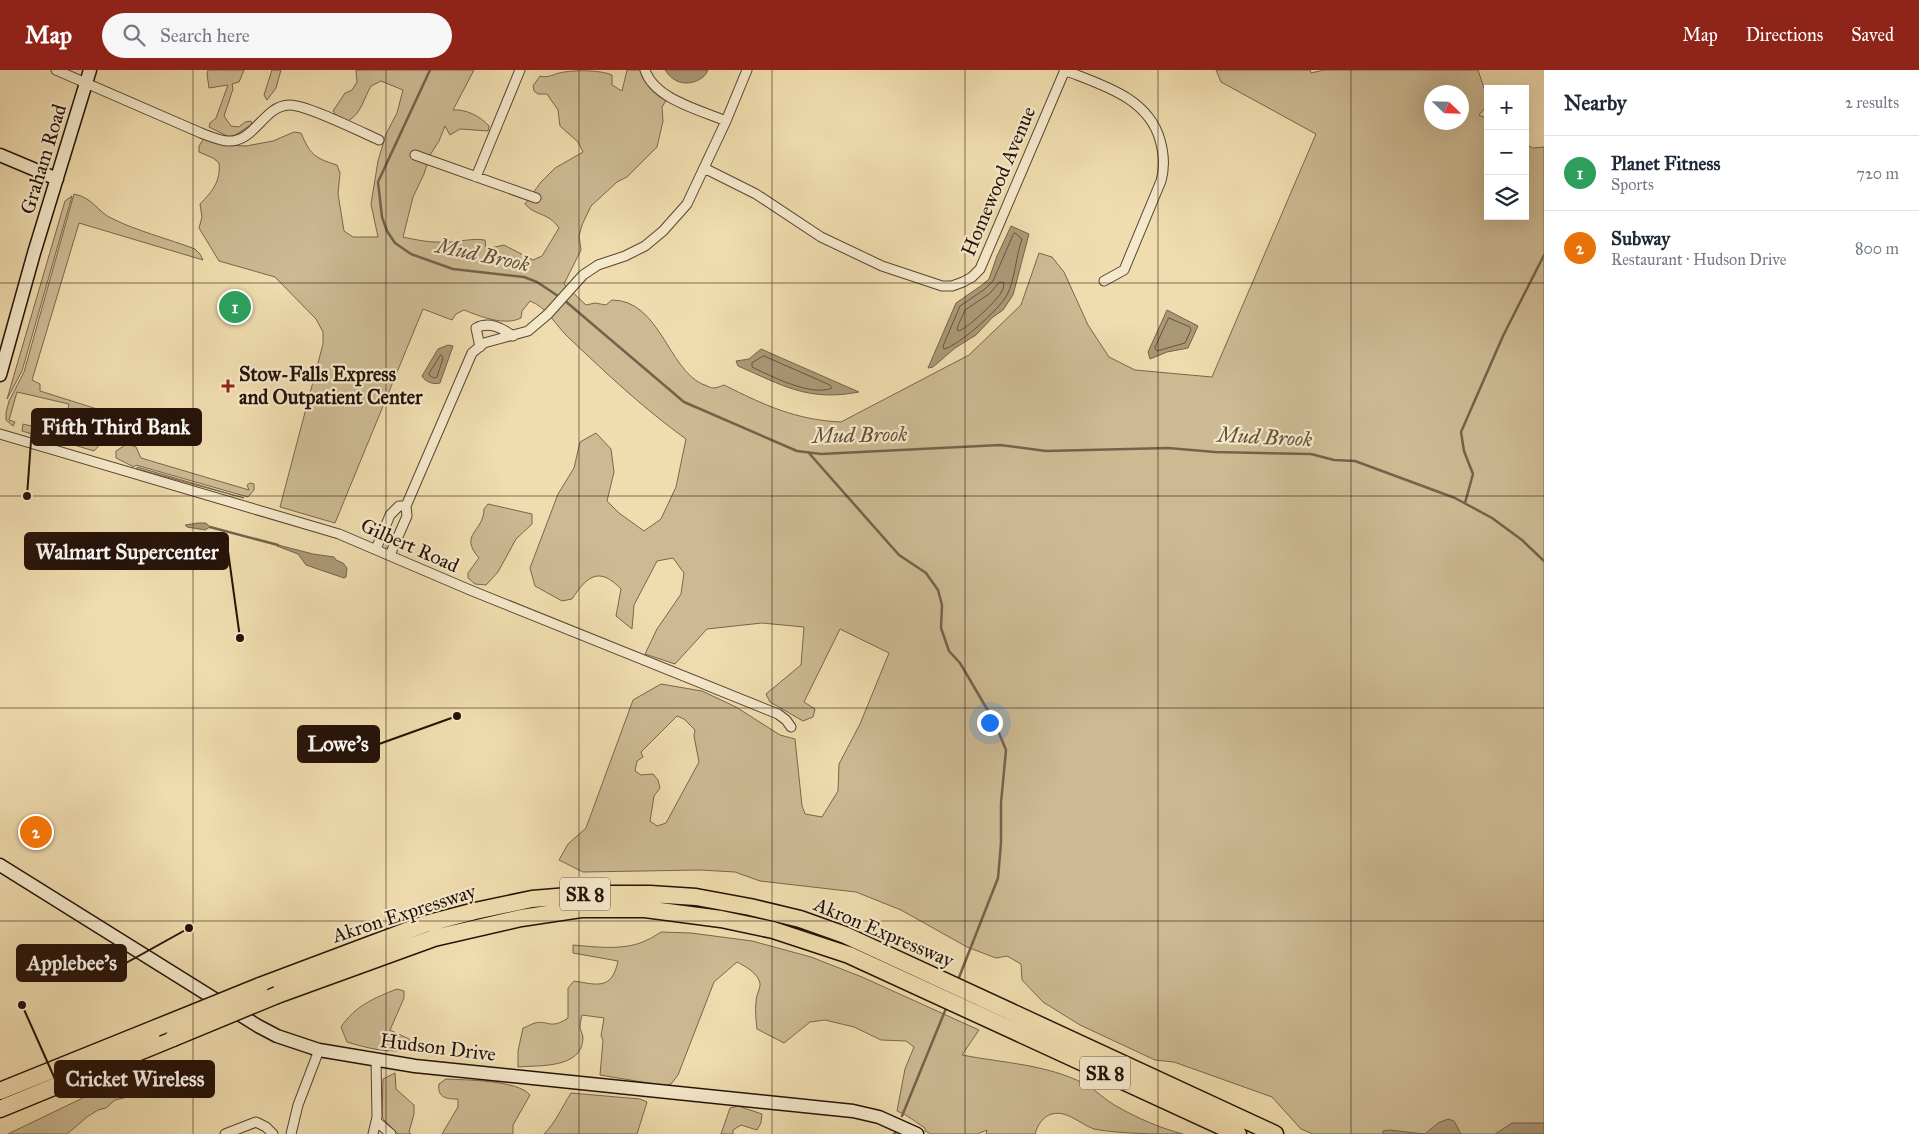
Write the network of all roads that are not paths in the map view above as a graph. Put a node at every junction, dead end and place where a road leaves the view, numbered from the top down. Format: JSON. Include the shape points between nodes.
{"nodes":[{"id":1,"x":56,"y":70,"type":"edge"},
{"id":2,"x":520,"y":70,"type":"edge"},
{"id":3,"x":645,"y":70,"type":"edge"},
{"id":4,"x":747,"y":70,"type":"edge"},
{"id":5,"x":1065,"y":70,"type":"edge"},
{"id":6,"x":88,"y":76,"type":"edge"},
{"id":7,"x":726,"y":121,"type":"junction"},
{"id":8,"x":379,"y":140,"type":"dead end"},
{"id":9,"x":0,"y":155,"type":"edge"},
{"id":10,"x":415,"y":155,"type":"dead end"},
{"id":11,"x":704,"y":168,"type":"junction"},
{"id":12,"x":476,"y":177,"type":"junction"},
{"id":13,"x":57,"y":179,"type":"junction"},
{"id":14,"x":536,"y":198,"type":"dead end"},
{"id":15,"x":1104,"y":281,"type":"dead end"},
{"id":16,"x":513,"y":336,"type":"junction"},
{"id":17,"x":480,"y":347,"type":"junction"},
{"id":18,"x":0,"y":375,"type":"edge"},
{"id":19,"x":0,"y":434,"type":"edge"},
{"id":20,"x":406,"y":506,"type":"junction"},
{"id":21,"x":376,"y":549,"type":"junction"},
{"id":22,"x":390,"y":556,"type":"junction"},
{"id":23,"x":791,"y":727,"type":"dead end"},
{"id":24,"x":0,"y":865,"type":"edge"},
{"id":25,"x":909,"y":973,"type":"junction"},
{"id":26,"x":1013,"y":1022,"type":"junction"},
{"id":27,"x":320,"y":1050,"type":"junction"},
{"id":28,"x":376,"y":1059,"type":"junction"},
{"id":29,"x":63,"y":1066,"type":"junction"},
{"id":30,"x":0,"y":1080,"type":"edge"},
{"id":31,"x":0,"y":1091,"type":"edge"},
{"id":32,"x":0,"y":1109,"type":"edge"},
{"id":33,"x":376,"y":1122,"type":"junction"},
{"id":34,"x":224,"y":1134,"type":"edge"},
{"id":35,"x":273,"y":1134,"type":"edge"},
{"id":36,"x":291,"y":1134,"type":"edge"},
{"id":37,"x":373,"y":1134,"type":"edge"},
{"id":38,"x":391,"y":1134,"type":"edge"},
{"id":39,"x":917,"y":1134,"type":"edge"},
{"id":40,"x":1238,"y":1134,"type":"edge"},
{"id":41,"x":1275,"y":1134,"type":"edge"}],
"edges":[{"from":1,"to":6,"type":"street"},
{"from":2,"to":12,"type":"street"},
{"from":3,"to":7,"type":"street","via":[[657,89],[668,97]]},
{"from":4,"to":7,"type":"street"},
{"from":5,"to":11,"type":"street","name":"Homewood Avenue","via":[[980,269],[972,277],[952,286],[928,282],[855,254],[821,237],[756,194]]},
{"from":5,"to":15,"type":"street","via":[[1113,90],[1137,105],[1153,122],[1162,145],[1164,170],[1161,181],[1124,270]]},
{"from":6,"to":8,"type":"street","via":[[201,133],[226,141],[247,135],[277,108],[287,105],[309,110]]},
{"from":6,"to":13,"type":"street","name":"Graham Road"},
{"from":7,"to":11,"type":"street"},
{"from":9,"to":13,"type":"street"},
{"from":10,"to":12,"type":"street"},
{"from":11,"to":16,"type":"street","via":[[686,204],[663,230],[644,246],[598,265],[583,275],[544,319],[528,331]]},
{"from":12,"to":14,"type":"street"},
{"from":13,"to":18,"type":"street","name":"Graham Road"},
{"from":16,"to":17,"type":"street"},
{"from":16,"to":17,"type":"street","via":[[494,326],[480,326],[476,331]]},
{"from":17,"to":20,"type":"street","via":[[472,353]]},
{"from":19,"to":21,"type":"street","name":"Gilbert Road","via":[[311,524]]},
{"from":20,"to":21,"type":"street","via":[[393,511]]},
{"from":20,"to":22,"type":"street","via":[[406,516]]},
{"from":21,"to":22,"type":"street","name":"Gilbert Road"},
{"from":22,"to":23,"type":"street","name":"Gilbert Road","via":[[778,714]]},
{"from":24,"to":27,"type":"street","name":"Hudson Drive","via":[[258,1026]]},
{"from":25,"to":26,"type":"highway","name":"Akron Expressway","number":"SR 8"},
{"from":25,"to":29,"type":"highway","name":"Akron Expressway","number":"SR 8","bridge":true,"via":[[845,935],[800,918],[750,907],[696,897],[650,894],[532,899],[425,924],[260,986]]},
{"from":25,"to":32,"type":"highway","name":"Akron Expressway","number":"SR 8","bridge":true,"via":[[808,941],[720,919],[645,909],[581,909],[521,918],[434,938],[277,995]]},
{"from":26,"to":40,"type":"highway","name":"Akron Expressway","number":"SR 8"},
{"from":26,"to":41,"type":"highway","name":"Akron Expressway","number":"SR 8"},
{"from":27,"to":28,"type":"street","name":"Hudson Drive"},
{"from":27,"to":36,"type":"street","via":[[298,1105]]},
{"from":28,"to":33,"type":"street"},
{"from":28,"to":39,"type":"street","name":"Hudson Drive","via":[[424,1067],[853,1111],[879,1117]]},
{"from":29,"to":30,"type":"highway"},
{"from":29,"to":31,"type":"highway","name":"Akron Expressway","number":"SR 8"},
{"from":33,"to":37,"type":"street"},
{"from":33,"to":38,"type":"street"},
{"from":34,"to":35,"type":"street","via":[[256,1122]]}]}
